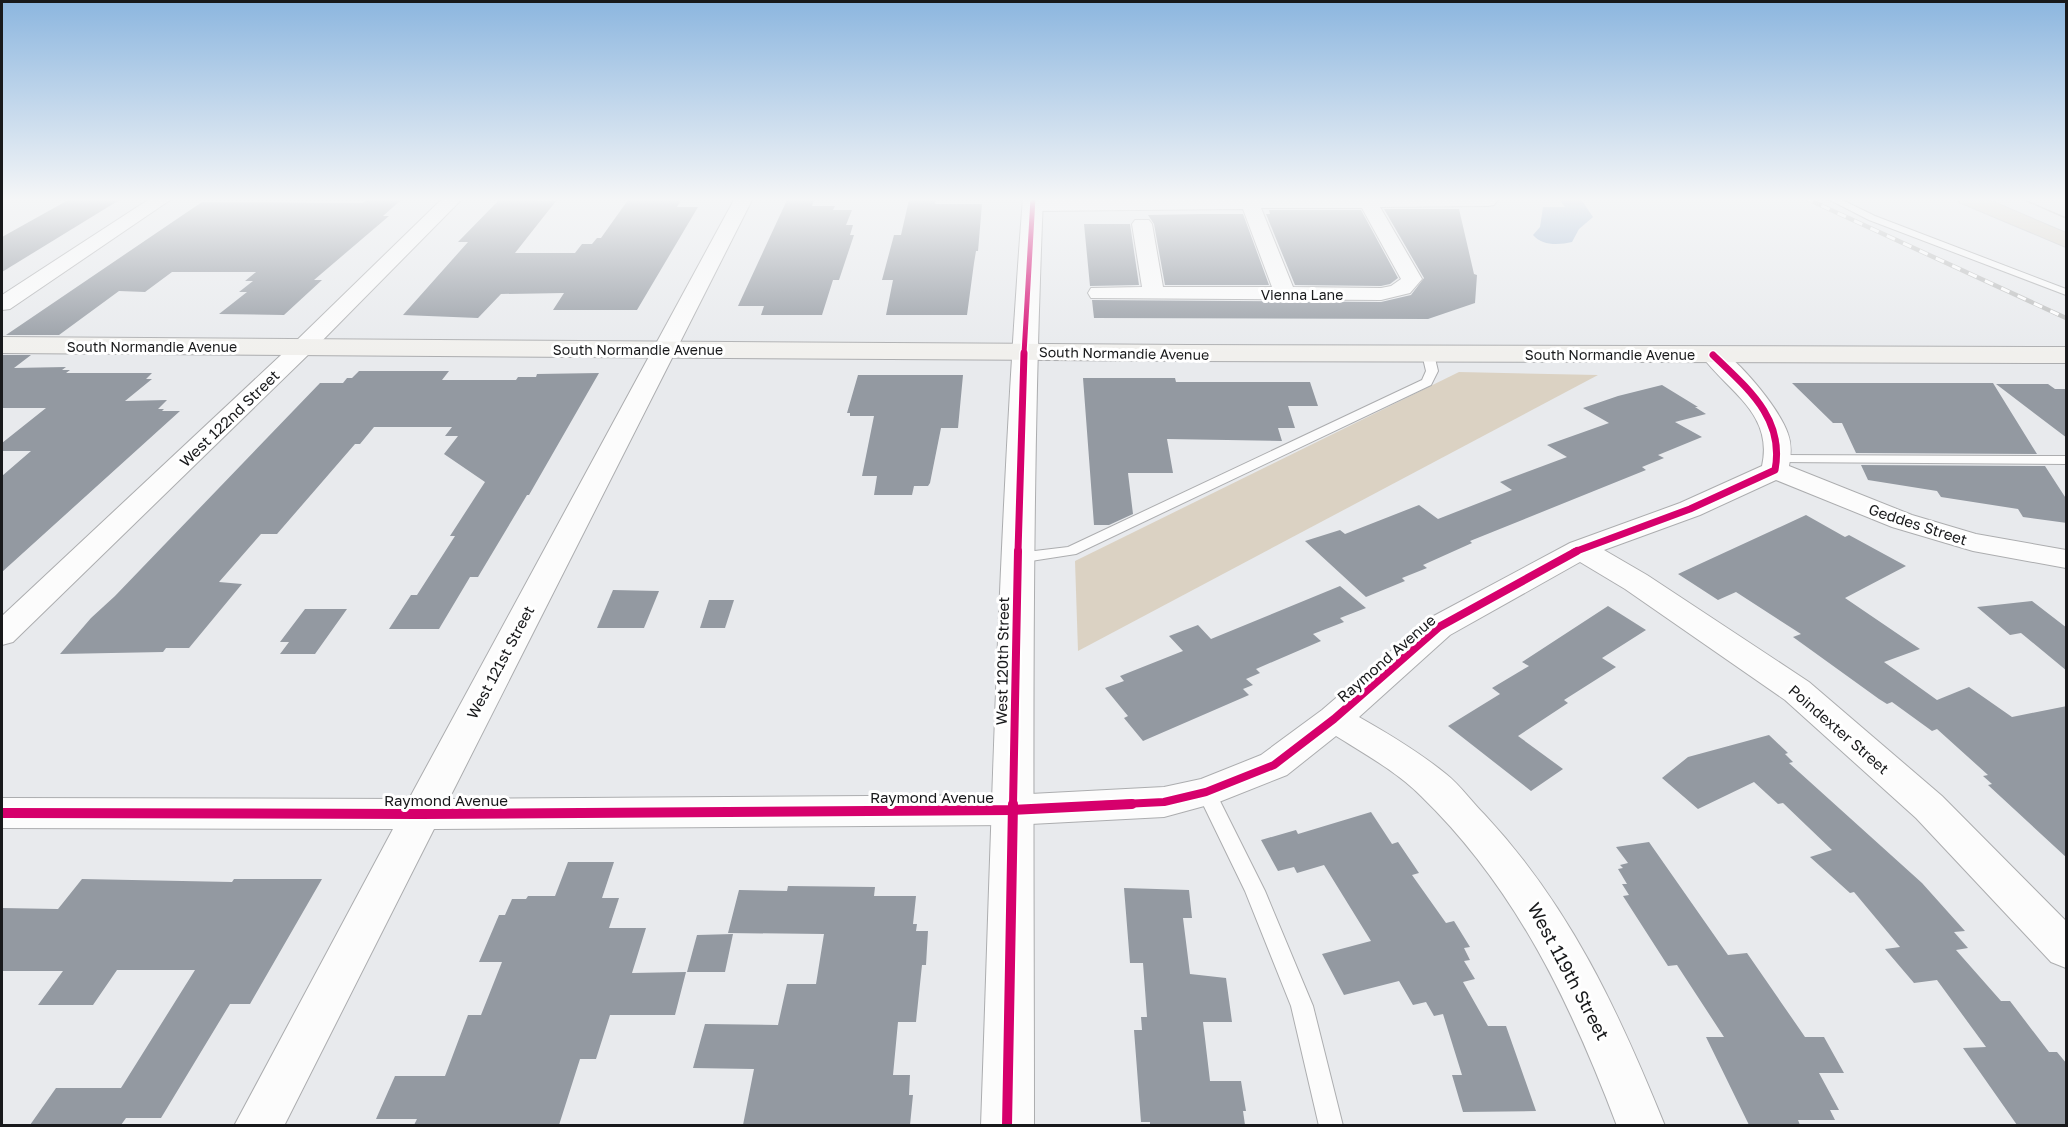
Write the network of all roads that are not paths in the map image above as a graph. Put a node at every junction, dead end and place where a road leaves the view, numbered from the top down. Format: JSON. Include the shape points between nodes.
{"nodes":[{"id":1,"x":84,"y":251,"type":"edge"},
{"id":2,"x":401,"y":251,"type":"edge"},
{"id":3,"x":716,"y":251,"type":"edge"},
{"id":4,"x":1030,"y":251,"type":"edge"},
{"id":5,"x":1147,"y":251,"type":"edge"},
{"id":6,"x":1268,"y":251,"type":"edge"},
{"id":7,"x":1396,"y":251,"type":"edge"},
{"id":8,"x":1958,"y":251,"type":"edge"},
{"id":9,"x":2067,"y":292,"type":"edge"},
{"id":10,"x":1099,"y":293,"type":"dead end"},
{"id":11,"x":1154,"y":293,"type":"junction"},
{"id":12,"x":1285,"y":294,"type":"junction"},
{"id":13,"x":2,"y":304,"type":"edge"},
{"id":14,"x":2,"y":345,"type":"edge"},
{"id":15,"x":303,"y":347,"type":"junction"},
{"id":16,"x":664,"y":349,"type":"junction"},
{"id":17,"x":1024,"y":352,"type":"junction"},
{"id":18,"x":1428,"y":354,"type":"junction"},
{"id":19,"x":1713,"y":355,"type":"junction"},
{"id":20,"x":2067,"y":355,"type":"edge"},
{"id":21,"x":2067,"y":459,"type":"edge"},
{"id":22,"x":1776,"y":465,"type":"junction"},
{"id":23,"x":1580,"y":549,"type":"junction"},
{"id":24,"x":1018,"y":558,"type":"junction"},
{"id":25,"x":2067,"y":559,"type":"edge"},
{"id":26,"x":2,"y":634,"type":"edge"},
{"id":27,"x":1334,"y":719,"type":"junction"},
{"id":28,"x":1206,"y":792,"type":"junction"},
{"id":29,"x":1012,"y":810,"type":"junction"},
{"id":30,"x":2,"y":813,"type":"edge"},
{"id":31,"x":421,"y":814,"type":"junction"},
{"id":32,"x":2067,"y":949,"type":"edge"},
{"id":33,"x":258,"y":1125,"type":"edge"},
{"id":34,"x":1007,"y":1125,"type":"edge"},
{"id":35,"x":1331,"y":1125,"type":"edge"},
{"id":36,"x":1641,"y":1125,"type":"edge"}],
"edges":[{"from":1,"to":13,"type":"street"},
{"from":2,"to":15,"type":"street","name":"West 122nd Street"},
{"from":3,"to":16,"type":"street","name":"West 121st Street"},
{"from":4,"to":17,"type":"street","name":"West 120th Street"},
{"from":5,"to":11,"type":"street"},
{"from":6,"to":12,"type":"street"},
{"from":7,"to":12,"type":"street","name":"Vienna Lane","via":[[1412,279],[1408,286],[1381,294]]},
{"from":8,"to":9,"type":"lane"},
{"from":10,"to":11,"type":"street","name":"Vienna Lane"},
{"from":11,"to":12,"type":"street","name":"Vienna Lane"},
{"from":14,"to":15,"type":"main road","name":"South Normandie Avenue"},
{"from":15,"to":16,"type":"main road","name":"South Normandie Avenue"},
{"from":15,"to":26,"type":"street","name":"West 122nd Street"},
{"from":16,"to":17,"type":"main road","name":"South Normandie Avenue"},
{"from":16,"to":31,"type":"street","name":"West 121st Street"},
{"from":17,"to":18,"type":"main road","name":"South Normandie Avenue"},
{"from":17,"to":24,"type":"street","name":"West 120th Street"},
{"from":18,"to":19,"type":"main road","name":"South Normandie Avenue"},
{"from":18,"to":24,"type":"lane","via":[[1432,370],[1427,382],[1071,551]]},
{"from":19,"to":20,"type":"main road","name":"South Normandie Avenue"},
{"from":19,"to":22,"type":"street","via":[[1754,397],[1770,423],[1779,447]]},
{"from":21,"to":22,"type":"lane"},
{"from":22,"to":23,"type":"street","name":"Raymond Avenue","via":[[1690,509]]},
{"from":22,"to":25,"type":"street","name":"Geddes Street","via":[[1902,521],[1972,542]]},
{"from":23,"to":27,"type":"street","name":"Raymond Avenue","via":[[1439,627]]},
{"from":23,"to":32,"type":"street","name":"Poindexter Street","via":[[1636,582],[1797,691],[1929,807]]},
{"from":24,"to":29,"type":"street","name":"West 120th Street"},
{"from":27,"to":28,"type":"street","name":"Raymond Avenue","via":[[1274,765]]},
{"from":27,"to":36,"type":"street","name":"West 119th Street","via":[[1386,749],[1434,785],[1504,863],[1537,908],[1575,976],[1612,1052]]},
{"from":28,"to":29,"type":"street","name":"Raymond Avenue","via":[[1164,802]]},
{"from":28,"to":35,"type":"lane","via":[[1255,891],[1302,1006]]},
{"from":29,"to":31,"type":"street","name":"Raymond Avenue"},
{"from":29,"to":34,"type":"street","name":"West 120th Street"},
{"from":30,"to":31,"type":"street","name":"Raymond Avenue"},
{"from":31,"to":33,"type":"street","name":"West 121st Street"}]}
